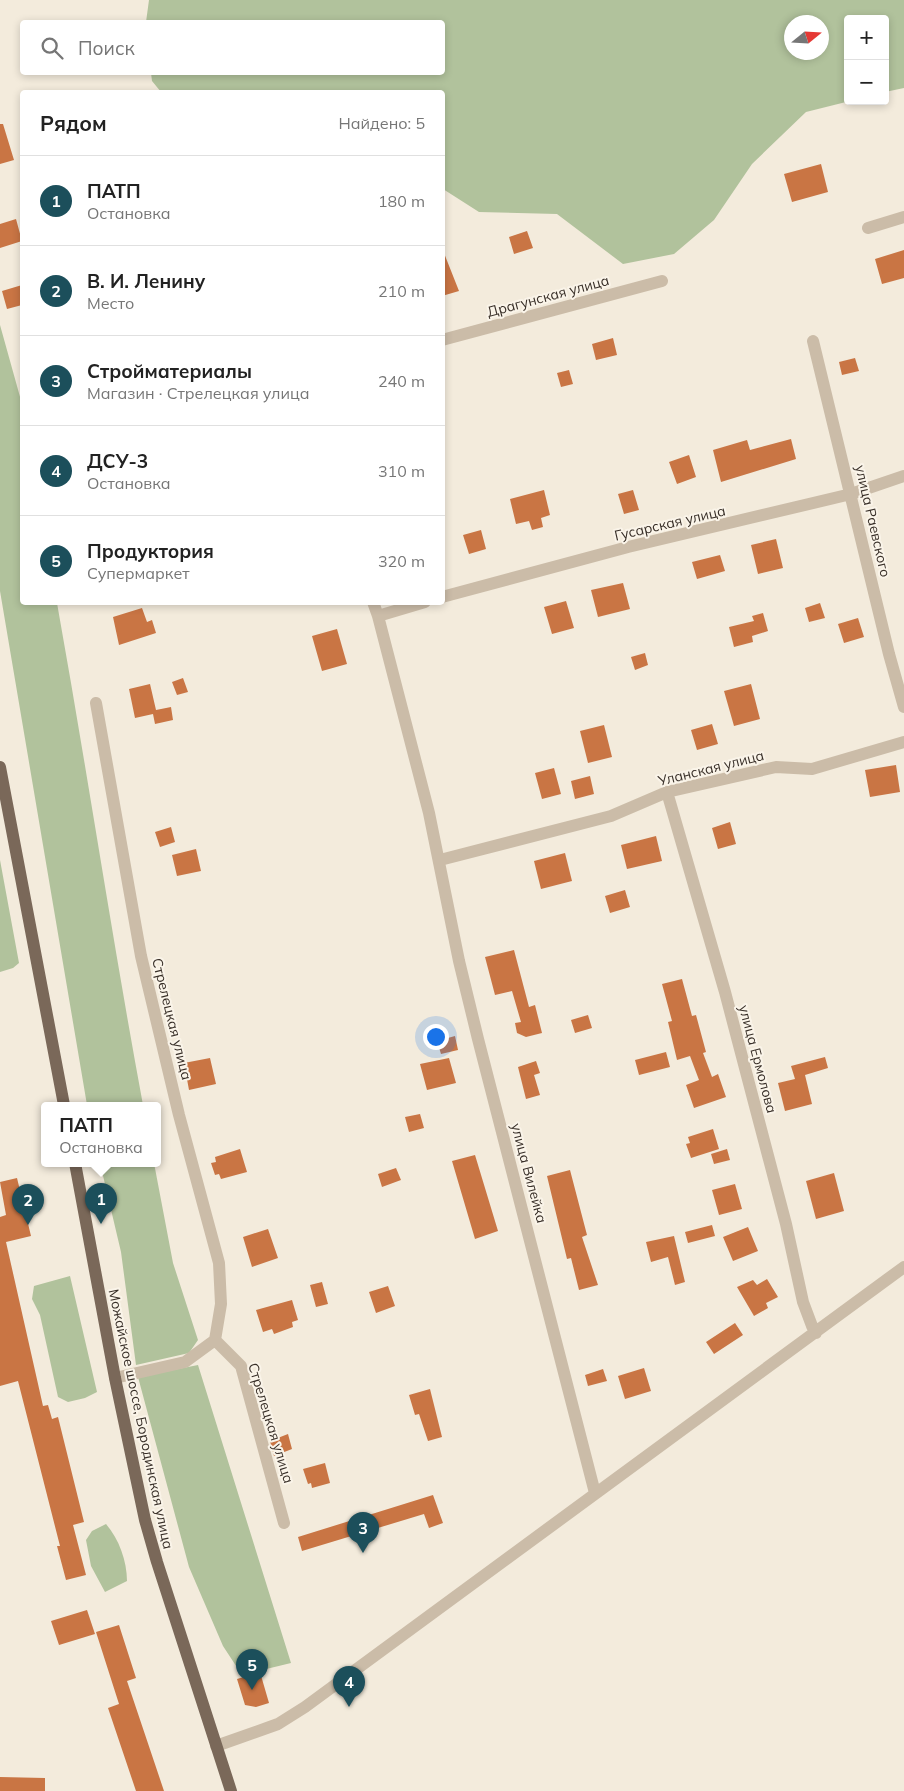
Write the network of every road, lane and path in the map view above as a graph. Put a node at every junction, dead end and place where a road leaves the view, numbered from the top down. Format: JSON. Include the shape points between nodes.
{"nodes":[{"id":1,"x":904,"y":217,"type":"edge"},
{"id":2,"x":868,"y":228,"type":"dead end"},
{"id":3,"x":662,"y":281,"type":"dead end"},
{"id":4,"x":445,"y":339,"type":"edge"},
{"id":5,"x":813,"y":341,"type":"dead end"},
{"id":6,"x":904,"y":476,"type":"edge"},
{"id":7,"x":851,"y":494,"type":"junction"},
{"id":8,"x":445,"y":596,"type":"edge"},
{"id":9,"x":374,"y":605,"type":"edge"},
{"id":10,"x":415,"y":605,"type":"edge"},
{"id":11,"x":378,"y":616,"type":"junction"},
{"id":12,"x":96,"y":703,"type":"dead end"},
{"id":13,"x":904,"y":707,"type":"edge"},
{"id":14,"x":904,"y":742,"type":"edge"},
{"id":15,"x":0,"y":768,"type":"edge"},
{"id":16,"x":667,"y":792,"type":"junction"},
{"id":17,"x":440,"y":860,"type":"junction"},
{"id":18,"x":63,"y":1102,"type":"edge"},
{"id":19,"x":76,"y":1167,"type":"edge"},
{"id":20,"x":904,"y":1267,"type":"edge"},
{"id":21,"x":816,"y":1333,"type":"junction"},
{"id":22,"x":215,"y":1340,"type":"junction"},
{"id":23,"x":115,"y":1378,"type":"junction"},
{"id":24,"x":595,"y":1492,"type":"junction"},
{"id":25,"x":284,"y":1523,"type":"dead end"},
{"id":26,"x":216,"y":1746,"type":"junction"},
{"id":27,"x":231,"y":1791,"type":"edge"}],
"edges":[{"from":1,"to":2,"type":"street"},
{"from":3,"to":4,"type":"street","name":"Драгунская улица"},
{"from":5,"to":7,"type":"street","name":"улица Раевского"},
{"from":6,"to":7,"type":"street","name":"Гусарская улица"},
{"from":7,"to":8,"type":"street","name":"Гусарская улица","via":[[628,547]]},
{"from":7,"to":13,"type":"street","name":"улица Раевского"},
{"from":9,"to":11,"type":"street"},
{"from":10,"to":11,"type":"street"},
{"from":11,"to":17,"type":"street","name":"улица Вилейка"},
{"from":12,"to":22,"type":"street","name":"Стрелецкая улица","via":[[141,956],[219,1263],[221,1304]]},
{"from":14,"to":16,"type":"street","name":"Уланская улица","via":[[812,769],[776,767]]},
{"from":15,"to":18,"type":"main road"},
{"from":16,"to":17,"type":"street","name":"Уланская улица","via":[[611,816]]},
{"from":16,"to":21,"type":"street","name":"улица Ермолова","via":[[725,992],[786,1224],[803,1302]]},
{"from":17,"to":24,"type":"street","name":"улица Вилейка","via":[[478,1039]]},
{"from":19,"to":23,"type":"main road","name":"Можайское шоссе, Бородинская улица"},
{"from":20,"to":21,"type":"street"},
{"from":21,"to":24,"type":"street"},
{"from":22,"to":23,"type":"street","via":[[185,1362]]},
{"from":22,"to":25,"type":"street","name":"Стрелецкая улица","via":[[241,1366]]},
{"from":23,"to":26,"type":"main road","name":"Можайское шоссе, Бородинская улица","via":[[149,1537]]},
{"from":24,"to":26,"type":"street","via":[[305,1707],[278,1724]]},
{"from":26,"to":27,"type":"main road","name":"Можайское шоссе, Бородинская улица"}]}
